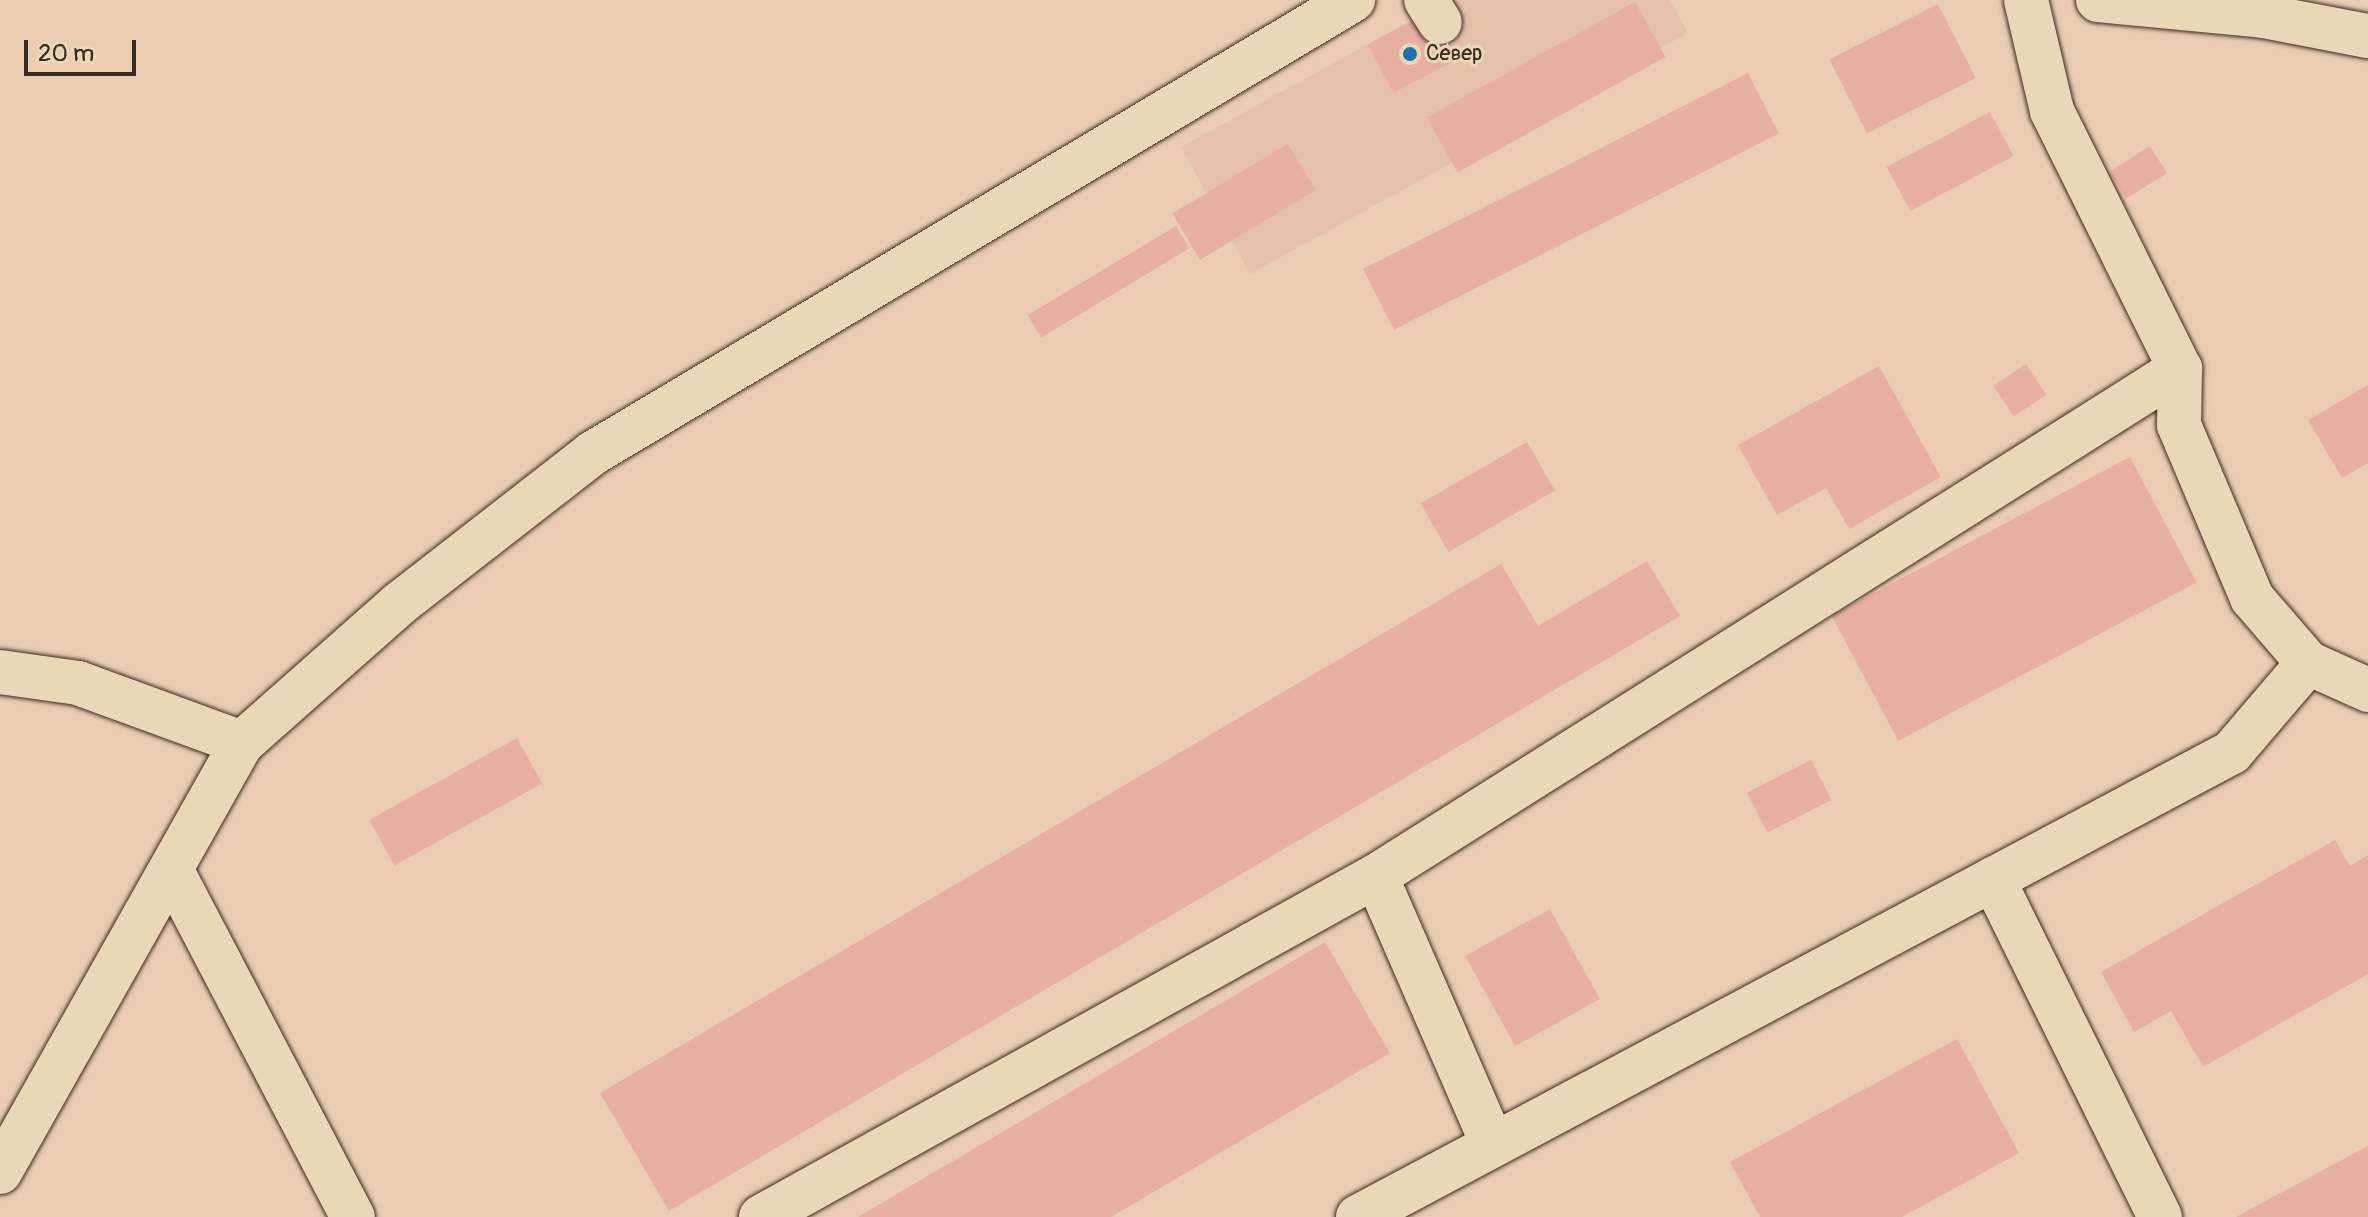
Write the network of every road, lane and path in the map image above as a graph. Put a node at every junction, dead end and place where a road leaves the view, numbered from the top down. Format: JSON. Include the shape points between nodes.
{"nodes":[{"id":1,"x":1353,"y":0,"type":"edge"},
{"id":2,"x":2026,"y":0,"type":"edge"},
{"id":3,"x":2098,"y":0,"type":"edge"},
{"id":4,"x":2277,"y":8,"type":"edge"},
{"id":5,"x":2368,"y":36,"type":"edge"},
{"id":6,"x":2180,"y":369,"type":"junction"},
{"id":7,"x":2308,"y":663,"type":"junction"},
{"id":8,"x":0,"y":672,"type":"edge"},
{"id":9,"x":2368,"y":690,"type":"edge"},
{"id":10,"x":242,"y":743,"type":"junction"},
{"id":11,"x":173,"y":873,"type":"junction"},
{"id":12,"x":1376,"y":876,"type":"junction"},
{"id":13,"x":1993,"y":879,"type":"junction"},
{"id":14,"x":1493,"y":1145,"type":"junction"},
{"id":15,"x":0,"y":1172,"type":"edge"},
{"id":16,"x":353,"y":1217,"type":"edge"},
{"id":17,"x":761,"y":1217,"type":"edge"},
{"id":18,"x":1358,"y":1217,"type":"edge"},
{"id":19,"x":2160,"y":1217,"type":"edge"}],
"edges":[{"from":1,"to":10,"type":"street","via":[[593,453],[399,604]]},
{"from":2,"to":6,"type":"street","via":[[2052,111]]},
{"from":3,"to":4,"type":"street"},
{"from":4,"to":5,"type":"street"},
{"from":6,"to":7,"type":"street","via":[[2179,425],[2252,598]]},
{"from":6,"to":12,"type":"street"},
{"from":7,"to":9,"type":"street"},
{"from":7,"to":13,"type":"street","via":[[2232,752]]},
{"from":8,"to":10,"type":"street","via":[[78,683]]},
{"from":10,"to":11,"type":"street"},
{"from":11,"to":15,"type":"street"},
{"from":11,"to":16,"type":"street"},
{"from":12,"to":14,"type":"street"},
{"from":12,"to":17,"type":"street"},
{"from":13,"to":14,"type":"street"},
{"from":13,"to":19,"type":"street"},
{"from":14,"to":18,"type":"street"}]}
